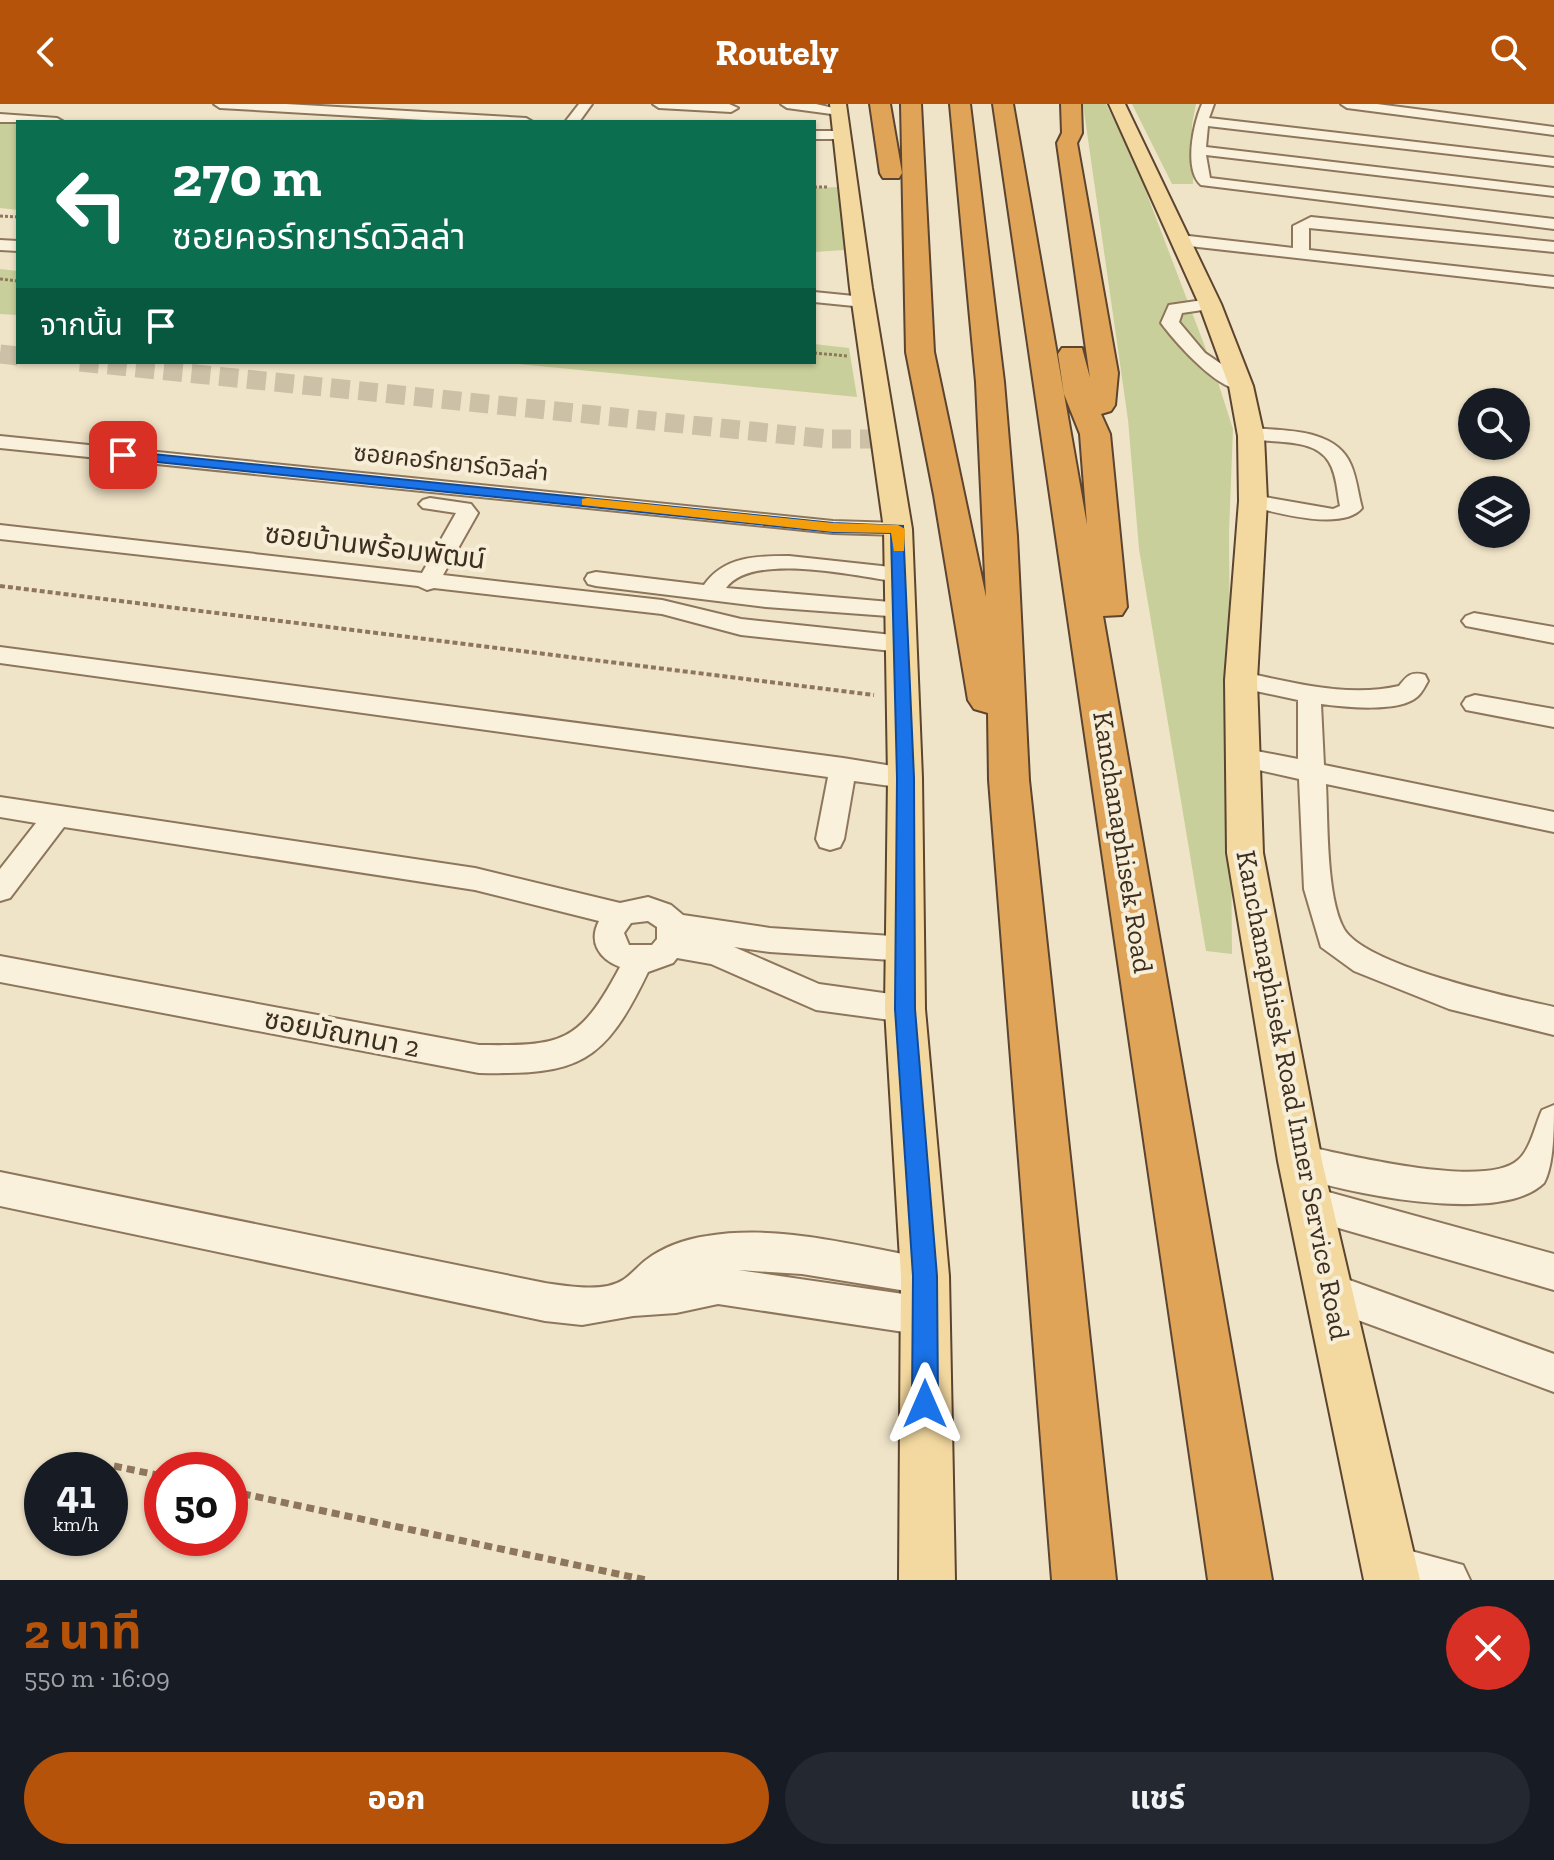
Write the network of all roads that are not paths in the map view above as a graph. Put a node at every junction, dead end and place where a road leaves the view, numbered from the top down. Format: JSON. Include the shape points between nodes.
{"nodes":[{"id":1,"x":220,"y":104,"type":"edge"},
{"id":2,"x":238,"y":104,"type":"edge"},
{"id":3,"x":586,"y":104,"type":"edge"},
{"id":4,"x":659,"y":104,"type":"edge"},
{"id":5,"x":787,"y":104,"type":"edge"},
{"id":6,"x":880,"y":104,"type":"edge"},
{"id":7,"x":911,"y":104,"type":"edge"},
{"id":8,"x":925,"y":104,"type":"edge"},
{"id":9,"x":960,"y":104,"type":"edge"},
{"id":10,"x":1003,"y":104,"type":"edge"},
{"id":11,"x":1022,"y":104,"type":"edge"},
{"id":12,"x":1051,"y":104,"type":"edge"},
{"id":13,"x":1071,"y":104,"type":"edge"},
{"id":14,"x":1117,"y":104,"type":"edge"},
{"id":15,"x":1208,"y":104,"type":"edge"},
{"id":16,"x":1347,"y":104,"type":"edge"},
{"id":17,"x":1477,"y":104,"type":"edge"},
{"id":18,"x":731,"y":108,"type":"dead end"},
{"id":19,"x":393,"y":109,"type":"edge"},
{"id":20,"x":0,"y":118,"type":"edge"},
{"id":21,"x":28,"y":120,"type":"edge"},
{"id":22,"x":218,"y":120,"type":"edge"},
{"id":23,"x":506,"y":120,"type":"edge"},
{"id":24,"x":574,"y":120,"type":"edge"},
{"id":25,"x":833,"y":121,"type":"edge"},
{"id":26,"x":1200,"y":121,"type":"junction"},
{"id":27,"x":1554,"y":131,"type":"edge"},
{"id":28,"x":935,"y":134,"type":"dead end"},
{"id":29,"x":1029,"y":134,"type":"dead end"},
{"id":30,"x":1478,"y":137,"type":"junction"},
{"id":31,"x":1067,"y":143,"type":"junction"},
{"id":32,"x":1198,"y":150,"type":"junction"},
{"id":33,"x":1554,"y":162,"type":"edge"},
{"id":34,"x":946,"y":164,"type":"dead end"},
{"id":35,"x":1039,"y":179,"type":"dead end"},
{"id":36,"x":1554,"y":192,"type":"edge"},
{"id":37,"x":1488,"y":200,"type":"junction"},
{"id":38,"x":971,"y":214,"type":"junction"},
{"id":39,"x":1554,"y":224,"type":"edge"},
{"id":40,"x":914,"y":230,"type":"junction"},
{"id":41,"x":1049,"y":236,"type":"dead end"},
{"id":42,"x":1180,"y":240,"type":"junction"},
{"id":43,"x":1554,"y":247,"type":"edge"},
{"id":44,"x":1301,"y":253,"type":"junction"},
{"id":45,"x":1554,"y":282,"type":"edge"},
{"id":46,"x":816,"y":297,"type":"edge"},
{"id":47,"x":864,"y":302,"type":"junction"},
{"id":48,"x":1068,"y":326,"type":"dead end"},
{"id":49,"x":1095,"y":434,"type":"junction"},
{"id":50,"x":1251,"y":434,"type":"junction"},
{"id":51,"x":0,"y":442,"type":"edge"},
{"id":52,"x":0,"y":458,"type":"edge"},
{"id":53,"x":1253,"y":501,"type":"junction"},
{"id":54,"x":898,"y":529,"type":"junction"},
{"id":55,"x":0,"y":532,"type":"edge"},
{"id":56,"x":900,"y":575,"type":"junction"},
{"id":57,"x":596,"y":579,"type":"dead end"},
{"id":58,"x":427,"y":583,"type":"junction"},
{"id":59,"x":711,"y":593,"type":"junction"},
{"id":60,"x":1474,"y":621,"type":"dead end"},
{"id":61,"x":1554,"y":635,"type":"edge"},
{"id":62,"x":902,"y":639,"type":"junction"},
{"id":63,"x":0,"y":655,"type":"edge"},
{"id":64,"x":1241,"y":680,"type":"junction"},
{"id":65,"x":1416,"y":681,"type":"dead end"},
{"id":66,"x":1308,"y":704,"type":"dead end"},
{"id":67,"x":1475,"y":704,"type":"dead end"},
{"id":68,"x":1554,"y":718,"type":"edge"},
{"id":69,"x":1107,"y":740,"type":"junction"},
{"id":70,"x":1241,"y":757,"type":"junction"},
{"id":71,"x":843,"y":768,"type":"junction"},
{"id":72,"x":1312,"y":772,"type":"junction"},
{"id":73,"x":905,"y":778,"type":"junction"},
{"id":74,"x":1009,"y":780,"type":"junction"},
{"id":75,"x":0,"y":807,"type":"edge"},
{"id":76,"x":57,"y":816,"type":"junction"},
{"id":77,"x":1554,"y":822,"type":"edge"},
{"id":78,"x":830,"y":839,"type":"dead end"},
{"id":79,"x":0,"y":890,"type":"edge"},
{"id":80,"x":621,"y":915,"type":"junction"},
{"id":81,"x":671,"y":934,"type":"junction"},
{"id":82,"x":907,"y":949,"type":"junction"},
{"id":83,"x":638,"y":961,"type":"junction"},
{"id":84,"x":0,"y":969,"type":"edge"},
{"id":85,"x":905,"y":1009,"type":"junction"},
{"id":86,"x":1554,"y":1021,"type":"edge"},
{"id":87,"x":1554,"y":1121,"type":"edge"},
{"id":88,"x":1300,"y":1161,"type":"junction"},
{"id":89,"x":0,"y":1189,"type":"edge"},
{"id":90,"x":1310,"y":1204,"type":"junction"},
{"id":91,"x":1554,"y":1272,"type":"edge"},
{"id":92,"x":925,"y":1276,"type":"junction"},
{"id":93,"x":1330,"y":1292,"type":"junction"},
{"id":94,"x":633,"y":1297,"type":"junction"},
{"id":95,"x":924,"y":1316,"type":"junction"},
{"id":96,"x":1554,"y":1373,"type":"edge"},
{"id":97,"x":1390,"y":1573,"type":"edge"},
{"id":98,"x":927,"y":1580,"type":"edge"},
{"id":99,"x":1084,"y":1580,"type":"edge"},
{"id":100,"x":1240,"y":1580,"type":"edge"},
{"id":101,"x":1448,"y":1580,"type":"edge"}],
"edges":[{"from":1,"to":2,"type":"street"},
{"from":2,"to":19,"type":"street"},
{"from":2,"to":22,"type":"street"},
{"from":3,"to":24,"type":"street"},
{"from":4,"to":18,"type":"street"},
{"from":5,"to":25,"type":"street"},
{"from":6,"to":40,"type":"highway","via":[[890,169]]},
{"from":7,"to":40,"type":"highway"},
{"from":8,"to":28,"type":"highway"},
{"from":9,"to":38,"type":"highway"},
{"from":10,"to":69,"type":"highway","name":"Kanchanaphisek Road"},
{"from":11,"to":29,"type":"highway"},
{"from":12,"to":31,"type":"highway","via":[[1057,131]]},
{"from":13,"to":31,"type":"highway"},
{"from":14,"to":42,"type":"main road","name":"Kanchanaphisek Road Inner Service Road"},
{"from":15,"to":26,"type":"street"},
{"from":16,"to":30,"type":"street"},
{"from":17,"to":30,"type":"street"},
{"from":19,"to":23,"type":"street"},
{"from":20,"to":21,"type":"street"},
{"from":25,"to":47,"type":"main road"},
{"from":26,"to":30,"type":"street"},
{"from":26,"to":32,"type":"street"},
{"from":27,"to":30,"type":"street"},
{"from":30,"to":33,"type":"street"},
{"from":30,"to":37,"type":"street"},
{"from":31,"to":49,"type":"highway","via":[[1104,373]]},
{"from":32,"to":37,"type":"street"},
{"from":32,"to":37,"type":"street","via":[[1202,179],[1215,184]]},
{"from":34,"to":38,"type":"highway","via":[[951,187]]},
{"from":35,"to":41,"type":"highway"},
{"from":36,"to":37,"type":"street"},
{"from":37,"to":39,"type":"street"},
{"from":38,"to":74,"type":"highway","via":[[1001,536]]},
{"from":40,"to":74,"type":"highway","via":[[920,352],[981,670]]},
{"from":42,"to":44,"type":"street"},
{"from":42,"to":50,"type":"main road","name":"Kanchanaphisek Road Inner Service Road","via":[[1241,386]]},
{"from":43,"to":44,"type":"street","via":[[1311,222],[1301,226]]},
{"from":44,"to":45,"type":"street"},
{"from":46,"to":47,"type":"street"},
{"from":47,"to":54,"type":"main road"},
{"from":48,"to":49,"type":"highway","via":[[1078,394]]},
{"from":49,"to":69,"type":"highway","via":[[1110,605]]},
{"from":50,"to":53,"type":"main road","name":"Kanchanaphisek Road Inner Service Road"},
{"from":50,"to":53,"type":"street","via":[[1312,443],[1334,453],[1351,508],[1333,515]]},
{"from":51,"to":54,"type":"street","name":"ซอยคอร์ทยาร์ดวิลล่า","via":[[833,527]]},
{"from":52,"to":58,"type":"street","via":[[464,508],[461,526]]},
{"from":53,"to":64,"type":"main road","name":"Kanchanaphisek Road Inner Service Road"},
{"from":54,"to":56,"type":"main road"},
{"from":55,"to":58,"type":"street","name":"ซอยบ้านพร้อมพัฒน์"},
{"from":56,"to":59,"type":"street","via":[[766,562],[733,569],[720,577]]},
{"from":56,"to":62,"type":"main road"},
{"from":57,"to":59,"type":"street"},
{"from":58,"to":62,"type":"street","name":"ซอยบ้านพร้อมพัฒน์","via":[[662,607],[741,627],[787,646]]},
{"from":59,"to":62,"type":"street"},
{"from":60,"to":61,"type":"street"},
{"from":62,"to":73,"type":"main road"},
{"from":63,"to":71,"type":"street"},
{"from":64,"to":65,"type":"street","via":[[1372,700],[1407,693]]},
{"from":64,"to":70,"type":"main road","name":"Kanchanaphisek Road Inner Service Road"},
{"from":66,"to":72,"type":"street"},
{"from":67,"to":68,"type":"street"},
{"from":69,"to":100,"type":"highway","name":"Kanchanaphisek Road"},
{"from":70,"to":72,"type":"street"},
{"from":70,"to":88,"type":"main road","name":"Kanchanaphisek Road Inner Service Road","via":[[1245,853]]},
{"from":71,"to":73,"type":"street"},
{"from":71,"to":78,"type":"street"},
{"from":72,"to":77,"type":"street"},
{"from":72,"to":86,"type":"street","via":[[1320,907],[1332,938],[1365,962],[1460,1000]]},
{"from":73,"to":82,"type":"main road"},
{"from":74,"to":99,"type":"highway"},
{"from":75,"to":76,"type":"street"},
{"from":76,"to":79,"type":"street"},
{"from":76,"to":80,"type":"street","via":[[475,879]]},
{"from":80,"to":81,"type":"street","via":[[659,912]]},
{"from":80,"to":83,"type":"street","via":[[610,929],[611,946]]},
{"from":81,"to":82,"type":"street","via":[[700,931]]},
{"from":81,"to":83,"type":"street","via":[[659,955]]},
{"from":81,"to":85,"type":"street","via":[[816,997]]},
{"from":82,"to":85,"type":"main road"},
{"from":83,"to":84,"type":"street","name":"ซอยมัณฑนา 2","via":[[617,1005],[585,1043],[547,1059],[479,1059]]},
{"from":85,"to":92,"type":"main road"},
{"from":87,"to":88,"type":"street","via":[[1531,1172],[1493,1190],[1444,1188]]},
{"from":88,"to":90,"type":"main road","name":"Kanchanaphisek Road Inner Service Road"},
{"from":89,"to":94,"type":"street","via":[[545,1302],[582,1306]]},
{"from":90,"to":91,"type":"street"},
{"from":90,"to":93,"type":"main road","name":"Kanchanaphisek Road Inner Service Road"},
{"from":92,"to":94,"type":"street","via":[[746,1252],[707,1254],[660,1270]]},
{"from":92,"to":95,"type":"main road"},
{"from":93,"to":96,"type":"street"},
{"from":93,"to":97,"type":"main road","name":"Kanchanaphisek Road Inner Service Road"},
{"from":94,"to":95,"type":"street","via":[[718,1285]]},
{"from":95,"to":98,"type":"main road"},
{"from":97,"to":101,"type":"street"}]}
